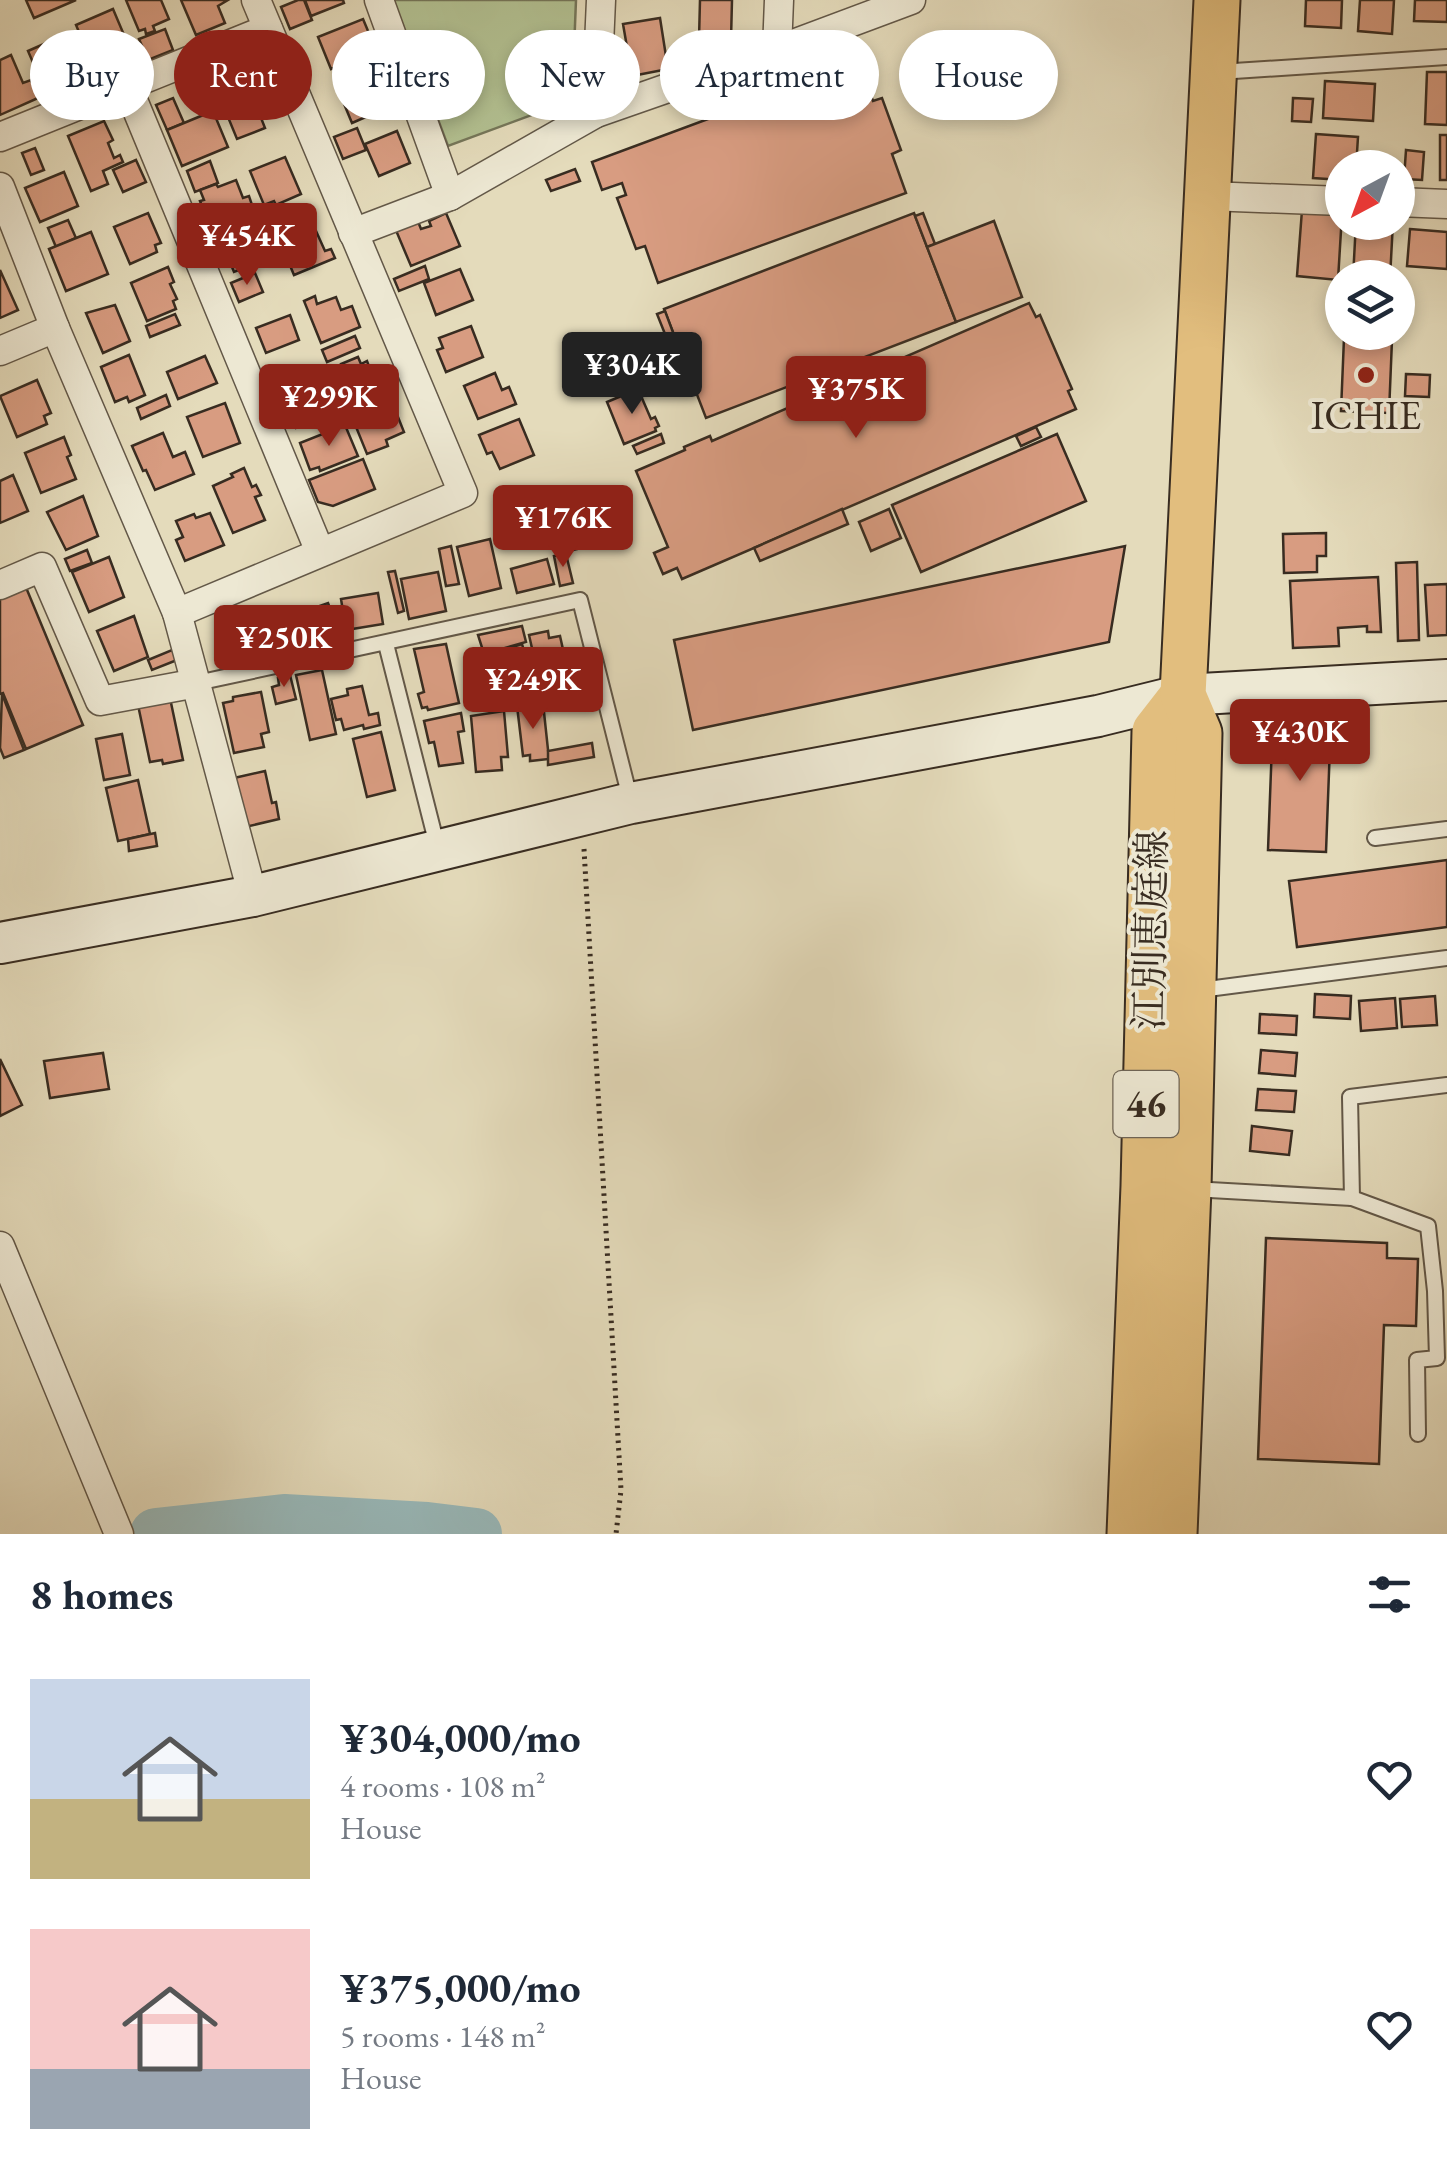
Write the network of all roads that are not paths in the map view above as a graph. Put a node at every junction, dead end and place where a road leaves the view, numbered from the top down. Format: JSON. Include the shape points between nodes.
{"nodes":[{"id":1,"x":256,"y":0,"type":"edge"},
{"id":2,"x":379,"y":0,"type":"edge"},
{"id":3,"x":601,"y":0,"type":"edge"},
{"id":4,"x":780,"y":0,"type":"edge"},
{"id":5,"x":912,"y":0,"type":"edge"},
{"id":6,"x":1217,"y":0,"type":"edge"},
{"id":7,"x":268,"y":29,"type":"junction"},
{"id":8,"x":600,"y":30,"type":"edge"},
{"id":9,"x":778,"y":30,"type":"edge"},
{"id":10,"x":830,"y":30,"type":"edge"},
{"id":11,"x":1447,"y":57,"type":"edge"},
{"id":12,"x":1213,"y":72,"type":"junction"},
{"id":13,"x":154,"y":77,"type":"edge"},
{"id":14,"x":44,"y":120,"type":"edge"},
{"id":15,"x":141,"y":120,"type":"edge"},
{"id":16,"x":584,"y":120,"type":"edge"},
{"id":17,"x":0,"y":137,"type":"edge"},
{"id":18,"x":0,"y":187,"type":"edge"},
{"id":19,"x":450,"y":196,"type":"junction"},
{"id":20,"x":1208,"y":196,"type":"junction"},
{"id":21,"x":1325,"y":199,"type":"edge"},
{"id":22,"x":1415,"y":203,"type":"edge"},
{"id":23,"x":1447,"y":204,"type":"edge"},
{"id":24,"x":353,"y":234,"type":"junction"},
{"id":25,"x":55,"y":328,"type":"junction"},
{"id":26,"x":0,"y":351,"type":"edge"},
{"id":27,"x":320,"y":552,"type":"junction"},
{"id":28,"x":0,"y":585,"type":"edge"},
{"id":29,"x":178,"y":613,"type":"junction"},
{"id":30,"x":386,"y":644,"type":"junction"},
{"id":31,"x":1447,"y":680,"type":"edge"},
{"id":32,"x":198,"y":683,"type":"junction"},
{"id":33,"x":1183,"y":696,"type":"junction"},
{"id":34,"x":631,"y":802,"type":"junction"},
{"id":35,"x":1447,"y":829,"type":"edge"},
{"id":36,"x":1376,"y":838,"type":"dead end"},
{"id":37,"x":438,"y":850,"type":"junction"},
{"id":38,"x":254,"y":896,"type":"junction"},
{"id":39,"x":0,"y":943,"type":"edge"},
{"id":40,"x":1447,"y":958,"type":"edge"},
{"id":41,"x":1192,"y":990,"type":"junction"},
{"id":42,"x":1447,"y":1085,"type":"edge"},
{"id":43,"x":1166,"y":1187,"type":"junction"},
{"id":44,"x":1352,"y":1198,"type":"junction"},
{"id":45,"x":0,"y":1246,"type":"edge"},
{"id":46,"x":1418,"y":1434,"type":"dead end"},
{"id":47,"x":1152,"y":1529,"type":"edge"},
{"id":48,"x":120,"y":1534,"type":"edge"}],
"edges":[{"from":1,"to":7,"type":"street"},
{"from":2,"to":19,"type":"street"},
{"from":3,"to":8,"type":"street"},
{"from":4,"to":9,"type":"street"},
{"from":5,"to":10,"type":"street"},
{"from":6,"to":12,"type":"main road","name":"江別恵庭線","number":"46"},
{"from":7,"to":13,"type":"street"},
{"from":7,"to":24,"type":"street"},
{"from":11,"to":12,"type":"lane"},
{"from":12,"to":20,"type":"main road","name":"江別恵庭線","number":"46"},
{"from":14,"to":17,"type":"street"},
{"from":15,"to":27,"type":"street"},
{"from":16,"to":19,"type":"street"},
{"from":18,"to":25,"type":"street"},
{"from":19,"to":24,"type":"street"},
{"from":20,"to":21,"type":"street"},
{"from":20,"to":33,"type":"main road","name":"江別恵庭線","number":"46"},
{"from":22,"to":23,"type":"street"},
{"from":24,"to":27,"type":"street","via":[[463,493]]},
{"from":25,"to":26,"type":"street"},
{"from":25,"to":29,"type":"street"},
{"from":27,"to":29,"type":"street"},
{"from":28,"to":32,"type":"street","via":[[42,567],[100,701]]},
{"from":29,"to":32,"type":"street"},
{"from":30,"to":32,"type":"lane"},
{"from":30,"to":34,"type":"lane","via":[[580,600]]},
{"from":30,"to":37,"type":"lane"},
{"from":31,"to":33,"type":"street"},
{"from":32,"to":38,"type":"street"},
{"from":33,"to":34,"type":"street"},
{"from":33,"to":41,"type":"main road","name":"江別恵庭線","number":"46","via":[[1199,733]]},
{"from":33,"to":43,"type":"main road","name":"江別恵庭線","number":"46","via":[[1155,731]]},
{"from":34,"to":37,"type":"street"},
{"from":35,"to":36,"type":"lane"},
{"from":37,"to":38,"type":"street"},
{"from":38,"to":39,"type":"street"},
{"from":40,"to":41,"type":"lane"},
{"from":41,"to":43,"type":"main road","name":"江別恵庭線","number":"46"},
{"from":42,"to":44,"type":"lane","via":[[1350,1097]]},
{"from":43,"to":44,"type":"lane"},
{"from":43,"to":47,"type":"main road","name":"江別恵庭線","number":"46"},
{"from":44,"to":46,"type":"lane","via":[[1428,1226],[1438,1358],[1417,1360]]},
{"from":45,"to":48,"type":"street"}]}
